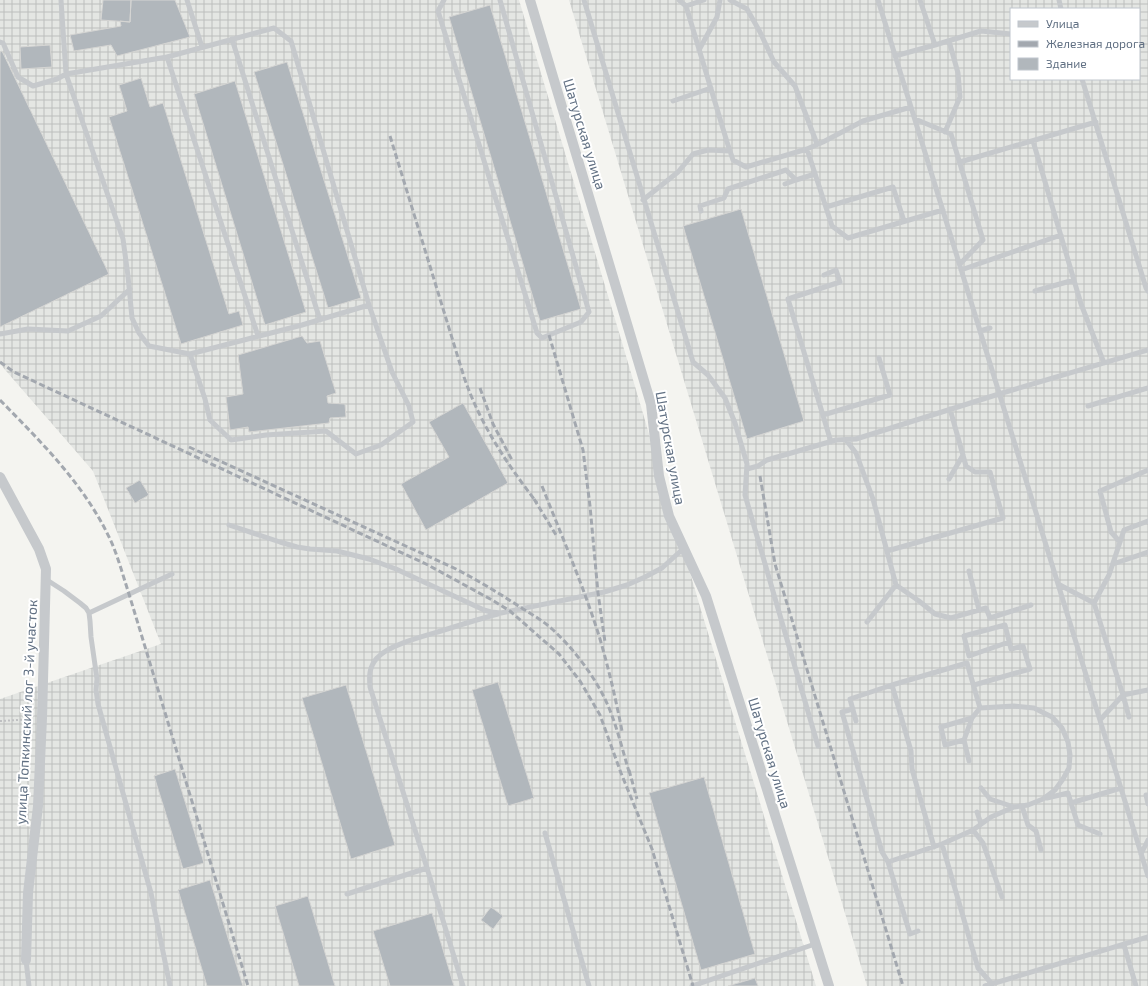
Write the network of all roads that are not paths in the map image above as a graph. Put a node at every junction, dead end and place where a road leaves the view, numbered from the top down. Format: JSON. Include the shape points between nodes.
{"nodes":[{"id":1,"x":60,"y":0,"type":"edge"},
{"id":2,"x":187,"y":0,"type":"edge"},
{"id":3,"x":444,"y":0,"type":"edge"},
{"id":4,"x":500,"y":0,"type":"edge"},
{"id":5,"x":530,"y":0,"type":"edge"},
{"id":6,"x":584,"y":0,"type":"edge"},
{"id":7,"x":679,"y":0,"type":"edge"},
{"id":8,"x":704,"y":0,"type":"edge"},
{"id":9,"x":720,"y":0,"type":"edge"},
{"id":10,"x":730,"y":0,"type":"edge"},
{"id":11,"x":878,"y":0,"type":"edge"},
{"id":12,"x":920,"y":0,"type":"edge"},
{"id":13,"x":686,"y":6,"type":"junction"},
{"id":14,"x":1010,"y":34,"type":"edge"},
{"id":15,"x":232,"y":39,"type":"junction"},
{"id":16,"x":949,"y":41,"type":"junction"},
{"id":17,"x":0,"y":42,"type":"edge"},
{"id":18,"x":935,"y":45,"type":"junction"},
{"id":19,"x":202,"y":47,"type":"junction"},
{"id":20,"x":699,"y":50,"type":"junction"},
{"id":21,"x":895,"y":56,"type":"junction"},
{"id":22,"x":167,"y":57,"type":"junction"},
{"id":23,"x":66,"y":74,"type":"junction"},
{"id":24,"x":1082,"y":80,"type":"edge"},
{"id":25,"x":711,"y":88,"type":"junction"},
{"id":26,"x":673,"y":100,"type":"dead end"},
{"id":27,"x":911,"y":107,"type":"junction"},
{"id":28,"x":915,"y":119,"type":"junction"},
{"id":29,"x":1096,"y":122,"type":"junction"},
{"id":30,"x":945,"y":132,"type":"junction"},
{"id":31,"x":1033,"y":140,"type":"junction"},
{"id":32,"x":817,"y":144,"type":"junction"},
{"id":33,"x":807,"y":149,"type":"junction"},
{"id":34,"x":730,"y":152,"type":"junction"},
{"id":35,"x":960,"y":162,"type":"junction"},
{"id":36,"x":815,"y":174,"type":"junction"},
{"id":37,"x":796,"y":180,"type":"junction"},
{"id":38,"x":785,"y":184,"type":"dead end"},
{"id":39,"x":643,"y":200,"type":"junction"},
{"id":40,"x":826,"y":207,"type":"junction"},
{"id":41,"x":943,"y":210,"type":"junction"},
{"id":42,"x":701,"y":211,"type":"dead end"},
{"id":43,"x":904,"y":221,"type":"junction"},
{"id":44,"x":1061,"y":235,"type":"junction"},
{"id":45,"x":960,"y":264,"type":"junction"},
{"id":46,"x":961,"y":270,"type":"junction"},
{"id":47,"x":824,"y":275,"type":"dead end"},
{"id":48,"x":1074,"y":280,"type":"junction"},
{"id":49,"x":130,"y":289,"type":"junction"},
{"id":50,"x":1035,"y":291,"type":"dead end"},
{"id":51,"x":1148,"y":291,"type":"edge"},
{"id":52,"x":369,"y":306,"type":"junction"},
{"id":53,"x":320,"y":320,"type":"junction"},
{"id":54,"x":990,"y":328,"type":"dead end"},
{"id":55,"x":980,"y":330,"type":"junction"},
{"id":56,"x":0,"y":334,"type":"edge"},
{"id":57,"x":258,"y":336,"type":"junction"},
{"id":58,"x":1148,"y":350,"type":"edge"},
{"id":59,"x":190,"y":354,"type":"junction"},
{"id":60,"x":879,"y":358,"type":"dead end"},
{"id":61,"x":1104,"y":363,"type":"junction"},
{"id":62,"x":1148,"y":388,"type":"edge"},
{"id":63,"x":1000,"y":394,"type":"junction"},
{"id":64,"x":1088,"y":406,"type":"dead end"},
{"id":65,"x":950,"y":409,"type":"junction"},
{"id":66,"x":823,"y":415,"type":"junction"},
{"id":67,"x":846,"y":440,"type":"junction"},
{"id":68,"x":831,"y":442,"type":"junction"},
{"id":69,"x":963,"y":454,"type":"junction"},
{"id":70,"x":747,"y":468,"type":"junction"},
{"id":71,"x":1148,"y":470,"type":"edge"},
{"id":72,"x":0,"y":477,"type":"edge"},
{"id":73,"x":949,"y":479,"type":"dead end"},
{"id":74,"x":1148,"y":521,"type":"edge"},
{"id":75,"x":229,"y":525,"type":"dead end"},
{"id":76,"x":1120,"y":542,"type":"junction"},
{"id":77,"x":684,"y":548,"type":"junction"},
{"id":78,"x":887,"y":551,"type":"junction"},
{"id":79,"x":1148,"y":552,"type":"edge"},
{"id":80,"x":1113,"y":564,"type":"junction"},
{"id":81,"x":969,"y":572,"type":"dead end"},
{"id":82,"x":172,"y":574,"type":"dead end"},
{"id":83,"x":47,"y":580,"type":"junction"},
{"id":84,"x":1058,"y":584,"type":"junction"},
{"id":85,"x":896,"y":585,"type":"junction"},
{"id":86,"x":1094,"y":603,"type":"junction"},
{"id":87,"x":1031,"y":605,"type":"dead end"},
{"id":88,"x":979,"y":610,"type":"junction"},
{"id":89,"x":89,"y":613,"type":"junction"},
{"id":90,"x":500,"y":613,"type":"junction"},
{"id":91,"x":866,"y":622,"type":"dead end"},
{"id":92,"x":1009,"y":642,"type":"dead end"},
{"id":93,"x":969,"y":656,"type":"junction"},
{"id":94,"x":967,"y":663,"type":"junction"},
{"id":95,"x":892,"y":685,"type":"junction"},
{"id":96,"x":974,"y":685,"type":"junction"},
{"id":97,"x":1148,"y":690,"type":"edge"},
{"id":98,"x":1123,"y":695,"type":"junction"},
{"id":99,"x":980,"y":708,"type":"junction"},
{"id":100,"x":853,"y":709,"type":"junction"},
{"id":101,"x":1130,"y":717,"type":"dead end"},
{"id":102,"x":972,"y":718,"type":"junction"},
{"id":103,"x":1100,"y":720,"type":"junction"},
{"id":104,"x":856,"y":721,"type":"dead end"},
{"id":105,"x":964,"y":740,"type":"junction"},
{"id":106,"x":818,"y":746,"type":"dead end"},
{"id":107,"x":969,"y":761,"type":"dead end"},
{"id":108,"x":981,"y":788,"type":"dead end"},
{"id":109,"x":1121,"y":788,"type":"junction"},
{"id":110,"x":1148,"y":794,"type":"edge"},
{"id":111,"x":1043,"y":799,"type":"junction"},
{"id":112,"x":1071,"y":803,"type":"junction"},
{"id":113,"x":1148,"y":804,"type":"edge"},
{"id":114,"x":1022,"y":806,"type":"junction"},
{"id":115,"x":1014,"y":807,"type":"junction"},
{"id":116,"x":977,"y":812,"type":"dead end"},
{"id":117,"x":981,"y":824,"type":"junction"},
{"id":118,"x":973,"y":830,"type":"junction"},
{"id":119,"x":545,"y":833,"type":"dead end"},
{"id":120,"x":1100,"y":834,"type":"dead end"},
{"id":121,"x":1148,"y":840,"type":"edge"},
{"id":122,"x":942,"y":844,"type":"junction"},
{"id":123,"x":934,"y":847,"type":"junction"},
{"id":124,"x":1041,"y":850,"type":"dead end"},
{"id":125,"x":1148,"y":852,"type":"edge"},
{"id":126,"x":1141,"y":854,"type":"junction"},
{"id":127,"x":888,"y":862,"type":"junction"},
{"id":128,"x":427,"y":868,"type":"junction"},
{"id":129,"x":1148,"y":876,"type":"edge"},
{"id":130,"x":347,"y":894,"type":"dead end"},
{"id":131,"x":1002,"y":897,"type":"dead end"},
{"id":132,"x":918,"y":931,"type":"dead end"},
{"id":133,"x":1148,"y":937,"type":"edge"},
{"id":134,"x":815,"y":944,"type":"junction"},
{"id":135,"x":1124,"y":945,"type":"junction"},
{"id":136,"x":26,"y":960,"type":"joint"},
{"id":137,"x":992,"y":984,"type":"junction"},
{"id":138,"x":1002,"y":984,"type":"edge"},
{"id":139,"x":29,"y":986,"type":"edge"},
{"id":140,"x":170,"y":986,"type":"edge"},
{"id":141,"x":463,"y":986,"type":"edge"},
{"id":142,"x":590,"y":986,"type":"edge"},
{"id":143,"x":692,"y":986,"type":"edge"},
{"id":144,"x":829,"y":986,"type":"edge"},
{"id":145,"x":984,"y":986,"type":"edge"},
{"id":146,"x":1136,"y":986,"type":"edge"}],
"edges":[{"from":1,"to":23,"type":"lane"},
{"from":2,"to":19,"type":"lane"},
{"from":3,"to":4,"type":"lane","via":[[438,11],[537,333],[542,338],[581,322],[589,312]]},
{"from":5,"to":77,"type":"street","name":"Шатурская улица","via":[[651,404],[659,476],[669,516]]},
{"from":6,"to":39,"type":"lane"},
{"from":7,"to":13,"type":"lane"},
{"from":8,"to":13,"type":"lane"},
{"from":9,"to":20,"type":"lane","via":[[717,17]]},
{"from":10,"to":32,"type":"lane","via":[[747,9],[774,62],[795,86]]},
{"from":11,"to":21,"type":"lane"},
{"from":12,"to":18,"type":"lane"},
{"from":13,"to":20,"type":"lane"},
{"from":14,"to":16,"type":"lane","via":[[981,31]]},
{"from":15,"to":19,"type":"lane"},
{"from":15,"to":52,"type":"lane","via":[[274,28],[291,41]]},
{"from":15,"to":53,"type":"lane"},
{"from":16,"to":18,"type":"lane"},
{"from":16,"to":30,"type":"lane","via":[[958,73],[960,97]]},
{"from":17,"to":23,"type":"lane","via":[[3,43],[18,77],[33,86]]},
{"from":18,"to":21,"type":"lane"},
{"from":19,"to":22,"type":"lane"},
{"from":20,"to":25,"type":"lane"},
{"from":21,"to":27,"type":"lane"},
{"from":22,"to":23,"type":"lane"},
{"from":22,"to":57,"type":"lane"},
{"from":23,"to":49,"type":"lane","via":[[123,239]]},
{"from":24,"to":29,"type":"lane"},
{"from":25,"to":26,"type":"lane"},
{"from":25,"to":34,"type":"lane"},
{"from":27,"to":28,"type":"lane"},
{"from":27,"to":32,"type":"lane","via":[[863,121]]},
{"from":28,"to":30,"type":"lane"},
{"from":28,"to":41,"type":"lane"},
{"from":29,"to":31,"type":"lane"},
{"from":29,"to":51,"type":"lane"},
{"from":30,"to":35,"type":"lane","via":[[951,134]]},
{"from":31,"to":35,"type":"lane"},
{"from":31,"to":44,"type":"lane"},
{"from":32,"to":33,"type":"lane"},
{"from":33,"to":34,"type":"lane","via":[[746,167],[733,160]]},
{"from":33,"to":36,"type":"lane"},
{"from":34,"to":39,"type":"lane","via":[[708,150],[693,154],[678,172]]},
{"from":35,"to":45,"type":"lane","via":[[983,240]]},
{"from":36,"to":37,"type":"lane"},
{"from":36,"to":40,"type":"lane"},
{"from":37,"to":38,"type":"lane"},
{"from":37,"to":42,"type":"lane","via":[[786,170],[735,186],[728,189],[724,198],[700,206]]},
{"from":39,"to":70,"type":"lane","via":[[693,362],[708,375],[725,398],[735,422]]},
{"from":40,"to":43,"type":"lane","via":[[832,226],[848,238]]},
{"from":40,"to":43,"type":"lane","via":[[893,187]]},
{"from":41,"to":43,"type":"lane"},
{"from":41,"to":45,"type":"lane"},
{"from":44,"to":46,"type":"lane"},
{"from":44,"to":48,"type":"lane"},
{"from":45,"to":46,"type":"lane"},
{"from":46,"to":55,"type":"lane"},
{"from":47,"to":66,"type":"lane","via":[[836,270],[840,282],[788,299]]},
{"from":48,"to":50,"type":"lane"},
{"from":48,"to":61,"type":"lane"},
{"from":49,"to":56,"type":"lane","via":[[101,316],[68,331],[28,329]]},
{"from":49,"to":59,"type":"lane","via":[[132,318],[149,346]]},
{"from":52,"to":53,"type":"lane"},
{"from":52,"to":59,"type":"lane","via":[[413,422],[381,445],[356,454],[326,431],[231,440],[210,420]]},
{"from":53,"to":57,"type":"lane"},
{"from":54,"to":55,"type":"lane"},
{"from":55,"to":63,"type":"lane"},
{"from":57,"to":59,"type":"lane"},
{"from":58,"to":61,"type":"lane"},
{"from":60,"to":66,"type":"lane","via":[[890,395]]},
{"from":61,"to":63,"type":"lane"},
{"from":62,"to":64,"type":"lane"},
{"from":63,"to":65,"type":"lane"},
{"from":63,"to":84,"type":"lane"},
{"from":65,"to":67,"type":"lane"},
{"from":65,"to":69,"type":"lane"},
{"from":66,"to":68,"type":"lane"},
{"from":67,"to":68,"type":"lane"},
{"from":67,"to":78,"type":"lane","via":[[856,452],[873,499]]},
{"from":68,"to":70,"type":"lane"},
{"from":69,"to":73,"type":"lane"},
{"from":69,"to":78,"type":"lane","via":[[966,466],[975,472],[990,472],[1003,518]]},
{"from":70,"to":106,"type":"lane","via":[[745,495]]},
{"from":71,"to":76,"type":"lane","via":[[1100,491],[1111,532]]},
{"from":72,"to":83,"type":"street","name":"улица Топкинский лог 3-й участок","via":[[39,550]]},
{"from":74,"to":76,"type":"lane","via":[[1124,530]]},
{"from":75,"to":90,"type":"lane","via":[[297,547],[337,551],[369,559],[484,610]]},
{"from":76,"to":80,"type":"lane"},
{"from":77,"to":90,"type":"lane","via":[[662,568],[627,585]]},
{"from":77,"to":134,"type":"street","name":"Шатурская улица","via":[[706,596]]},
{"from":78,"to":85,"type":"lane"},
{"from":79,"to":80,"type":"lane"},
{"from":80,"to":86,"type":"lane"},
{"from":81,"to":88,"type":"lane"},
{"from":82,"to":89,"type":"lane"},
{"from":83,"to":89,"type":"lane","via":[[80,603]]},
{"from":83,"to":136,"type":"street","name":"улица Топкинский лог 3-й участок","via":[[38,806],[28,893]]},
{"from":84,"to":86,"type":"lane"},
{"from":84,"to":103,"type":"lane"},
{"from":85,"to":88,"type":"lane","via":[[935,614],[951,618]]},
{"from":85,"to":91,"type":"lane"},
{"from":86,"to":98,"type":"lane"},
{"from":87,"to":88,"type":"lane","via":[[990,618],[986,608]]},
{"from":89,"to":140,"type":"lane","via":[[96,690],[151,893]]},
{"from":90,"to":128,"type":"lane","via":[[417,638],[393,648],[376,658],[370,668],[370,687]]},
{"from":92,"to":93,"type":"lane"},
{"from":93,"to":94,"type":"lane"},
{"from":93,"to":96,"type":"lane","via":[[964,636],[1005,625],[1011,649],[1023,646],[1030,668]]},
{"from":94,"to":95,"type":"lane"},
{"from":94,"to":96,"type":"lane"},
{"from":95,"to":100,"type":"lane","via":[[850,699]]},
{"from":95,"to":123,"type":"lane"},
{"from":96,"to":99,"type":"lane"},
{"from":97,"to":98,"type":"lane"},
{"from":98,"to":101,"type":"lane"},
{"from":98,"to":103,"type":"lane"},
{"from":99,"to":102,"type":"lane"},
{"from":99,"to":111,"type":"lane","via":[[1034,708],[1052,717],[1062,728],[1068,742],[1069,768],[1055,790]]},
{"from":100,"to":104,"type":"lane"},
{"from":100,"to":127,"type":"lane","via":[[842,712],[882,852]]},
{"from":102,"to":105,"type":"lane"},
{"from":102,"to":105,"type":"lane","via":[[941,727],[946,745]]},
{"from":103,"to":109,"type":"lane"},
{"from":105,"to":107,"type":"lane"},
{"from":108,"to":115,"type":"lane","via":[[990,799]]},
{"from":109,"to":112,"type":"lane"},
{"from":109,"to":126,"type":"lane"},
{"from":110,"to":113,"type":"lane"},
{"from":111,"to":112,"type":"lane","via":[[1068,793]]},
{"from":111,"to":114,"type":"lane"},
{"from":112,"to":120,"type":"lane","via":[[1078,825]]},
{"from":114,"to":115,"type":"lane"},
{"from":114,"to":124,"type":"lane","via":[[1028,825],[1036,831]]},
{"from":115,"to":117,"type":"lane"},
{"from":116,"to":117,"type":"lane"},
{"from":117,"to":118,"type":"lane"},
{"from":118,"to":122,"type":"lane"},
{"from":118,"to":131,"type":"lane","via":[[983,843]]},
{"from":119,"to":142,"type":"lane"},
{"from":121,"to":126,"type":"lane"},
{"from":122,"to":123,"type":"lane"},
{"from":122,"to":137,"type":"lane","via":[[978,968]]},
{"from":123,"to":127,"type":"lane"},
{"from":125,"to":126,"type":"lane"},
{"from":126,"to":129,"type":"lane"},
{"from":127,"to":132,"type":"lane","via":[[910,934]]},
{"from":128,"to":130,"type":"lane"},
{"from":128,"to":141,"type":"lane"},
{"from":133,"to":135,"type":"lane"},
{"from":134,"to":143,"type":"lane"},
{"from":134,"to":144,"type":"street","name":"Шатурская улица"},
{"from":135,"to":138,"type":"lane"},
{"from":135,"to":146,"type":"lane"},
{"from":136,"to":139,"type":"lane"},
{"from":137,"to":138,"type":"lane"},
{"from":137,"to":145,"type":"lane"}]}
